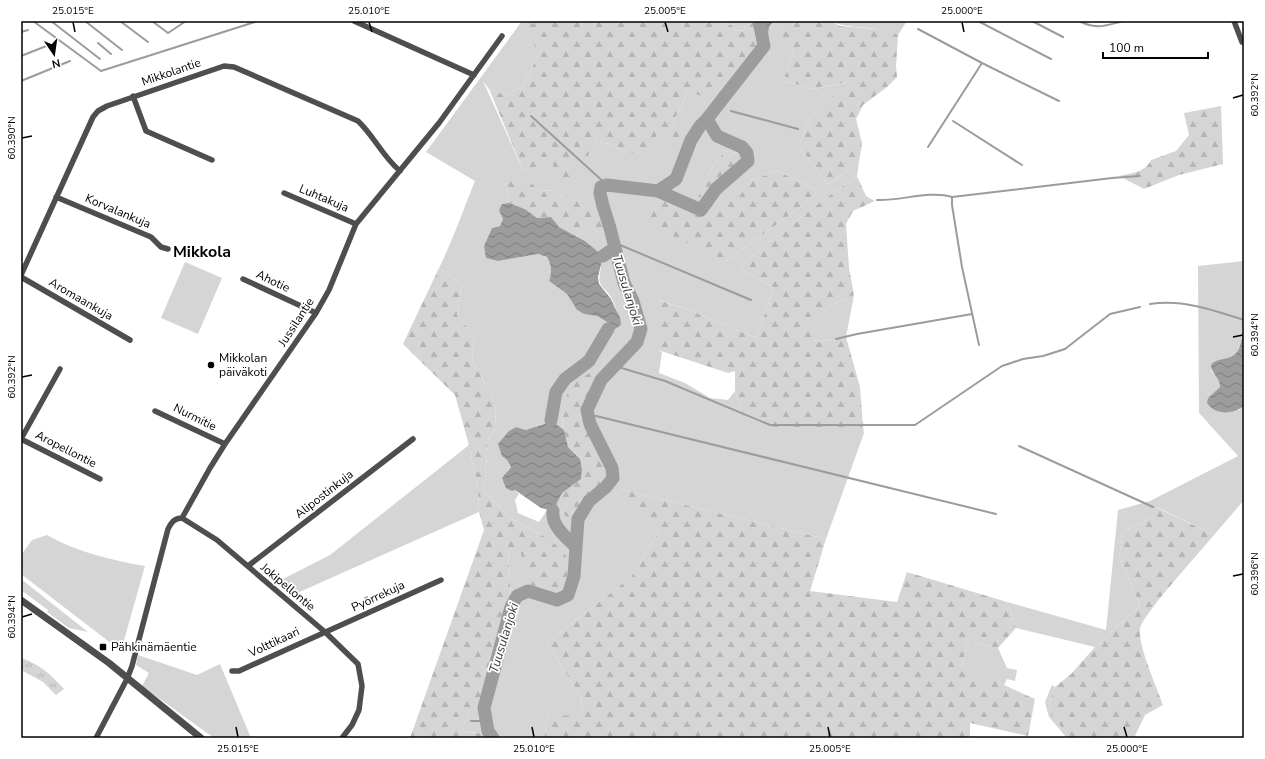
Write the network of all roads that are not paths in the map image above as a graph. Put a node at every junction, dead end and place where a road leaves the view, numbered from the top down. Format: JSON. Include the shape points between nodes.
{"nodes":[{"id":1,"x":354,"y":21,"type":"edge"},
{"id":2,"x":1234,"y":21,"type":"edge"},
{"id":3,"x":502,"y":36,"type":"dead end"},
{"id":4,"x":1242,"y":42,"type":"dead end"},
{"id":5,"x":474,"y":75,"type":"junction"},
{"id":6,"x":133,"y":96,"type":"junction"},
{"id":7,"x":212,"y":160,"type":"dead end"},
{"id":8,"x":400,"y":170,"type":"junction"},
{"id":9,"x":284,"y":193,"type":"dead end"},
{"id":10,"x":56,"y":197,"type":"junction"},
{"id":11,"x":356,"y":224,"type":"junction"},
{"id":12,"x":168,"y":249,"type":"dead end"},
{"id":13,"x":21,"y":276,"type":"edge"},
{"id":14,"x":243,"y":279,"type":"dead end"},
{"id":15,"x":316,"y":313,"type":"junction"},
{"id":16,"x":130,"y":340,"type":"dead end"},
{"id":17,"x":60,"y":368,"type":"dead end"},
{"id":18,"x":155,"y":410,"type":"dead end"},
{"id":19,"x":21,"y":439,"type":"edge"},
{"id":20,"x":413,"y":439,"type":"dead end"},
{"id":21,"x":225,"y":444,"type":"junction"},
{"id":22,"x":100,"y":479,"type":"dead end"},
{"id":23,"x":182,"y":518,"type":"junction"},
{"id":24,"x":248,"y":566,"type":"junction"},
{"id":25,"x":440,"y":580,"type":"dead end"},
{"id":26,"x":21,"y":600,"type":"edge"},
{"id":27,"x":325,"y":632,"type":"junction"},
{"id":28,"x":232,"y":671,"type":"dead end"},
{"id":29,"x":127,"y":678,"type":"junction"},
{"id":30,"x":96,"y":738,"type":"edge"},
{"id":31,"x":201,"y":738,"type":"edge"},
{"id":32,"x":342,"y":738,"type":"edge"}],
"edges":[{"from":1,"to":5,"type":"street"},
{"from":2,"to":4,"type":"street"},
{"from":3,"to":5,"type":"street","name":"Jussilantie"},
{"from":5,"to":8,"type":"street","name":"Jussilantie"},
{"from":6,"to":7,"type":"street","via":[[146,131]]},
{"from":6,"to":8,"type":"street","name":"Mikkolantie","via":[[229,65],[358,121],[392,164]]},
{"from":6,"to":10,"type":"street","name":"Mikkolantie","via":[[107,106],[93,117]]},
{"from":8,"to":11,"type":"street","name":"Jussilantie"},
{"from":9,"to":11,"type":"street","name":"Luhtakuja"},
{"from":10,"to":12,"type":"street","name":"Korvalankuja","via":[[151,237]]},
{"from":10,"to":13,"type":"street","name":"Mikkolantie"},
{"from":11,"to":15,"type":"street","name":"Jussilantie","via":[[329,290]]},
{"from":13,"to":16,"type":"street","name":"Aromaankuja"},
{"from":14,"to":15,"type":"street","name":"Ahotie"},
{"from":15,"to":21,"type":"street","name":"Jussilantie"},
{"from":17,"to":19,"type":"street"},
{"from":18,"to":21,"type":"street","name":"Nurmitie"},
{"from":19,"to":22,"type":"street","name":"Aropellontie"},
{"from":20,"to":24,"type":"street","name":"Alipostinkuja"},
{"from":21,"to":23,"type":"street","name":"Jussilantie"},
{"from":23,"to":24,"type":"street","name":"Jokipellontie","via":[[216,540]]},
{"from":23,"to":29,"type":"street","name":"Jussilantie","via":[[177,518],[168,529]]},
{"from":24,"to":27,"type":"street","name":"Jokipellontie"},
{"from":25,"to":27,"type":"street","name":"Pyörrekuja"},
{"from":26,"to":29,"type":"street"},
{"from":27,"to":28,"type":"street","name":"Volttikaari","via":[[239,671]]},
{"from":27,"to":32,"type":"street","name":"Jokipellontie","via":[[358,664],[362,686],[359,710],[352,726]]},
{"from":29,"to":30,"type":"street"},
{"from":29,"to":31,"type":"street"}]}
